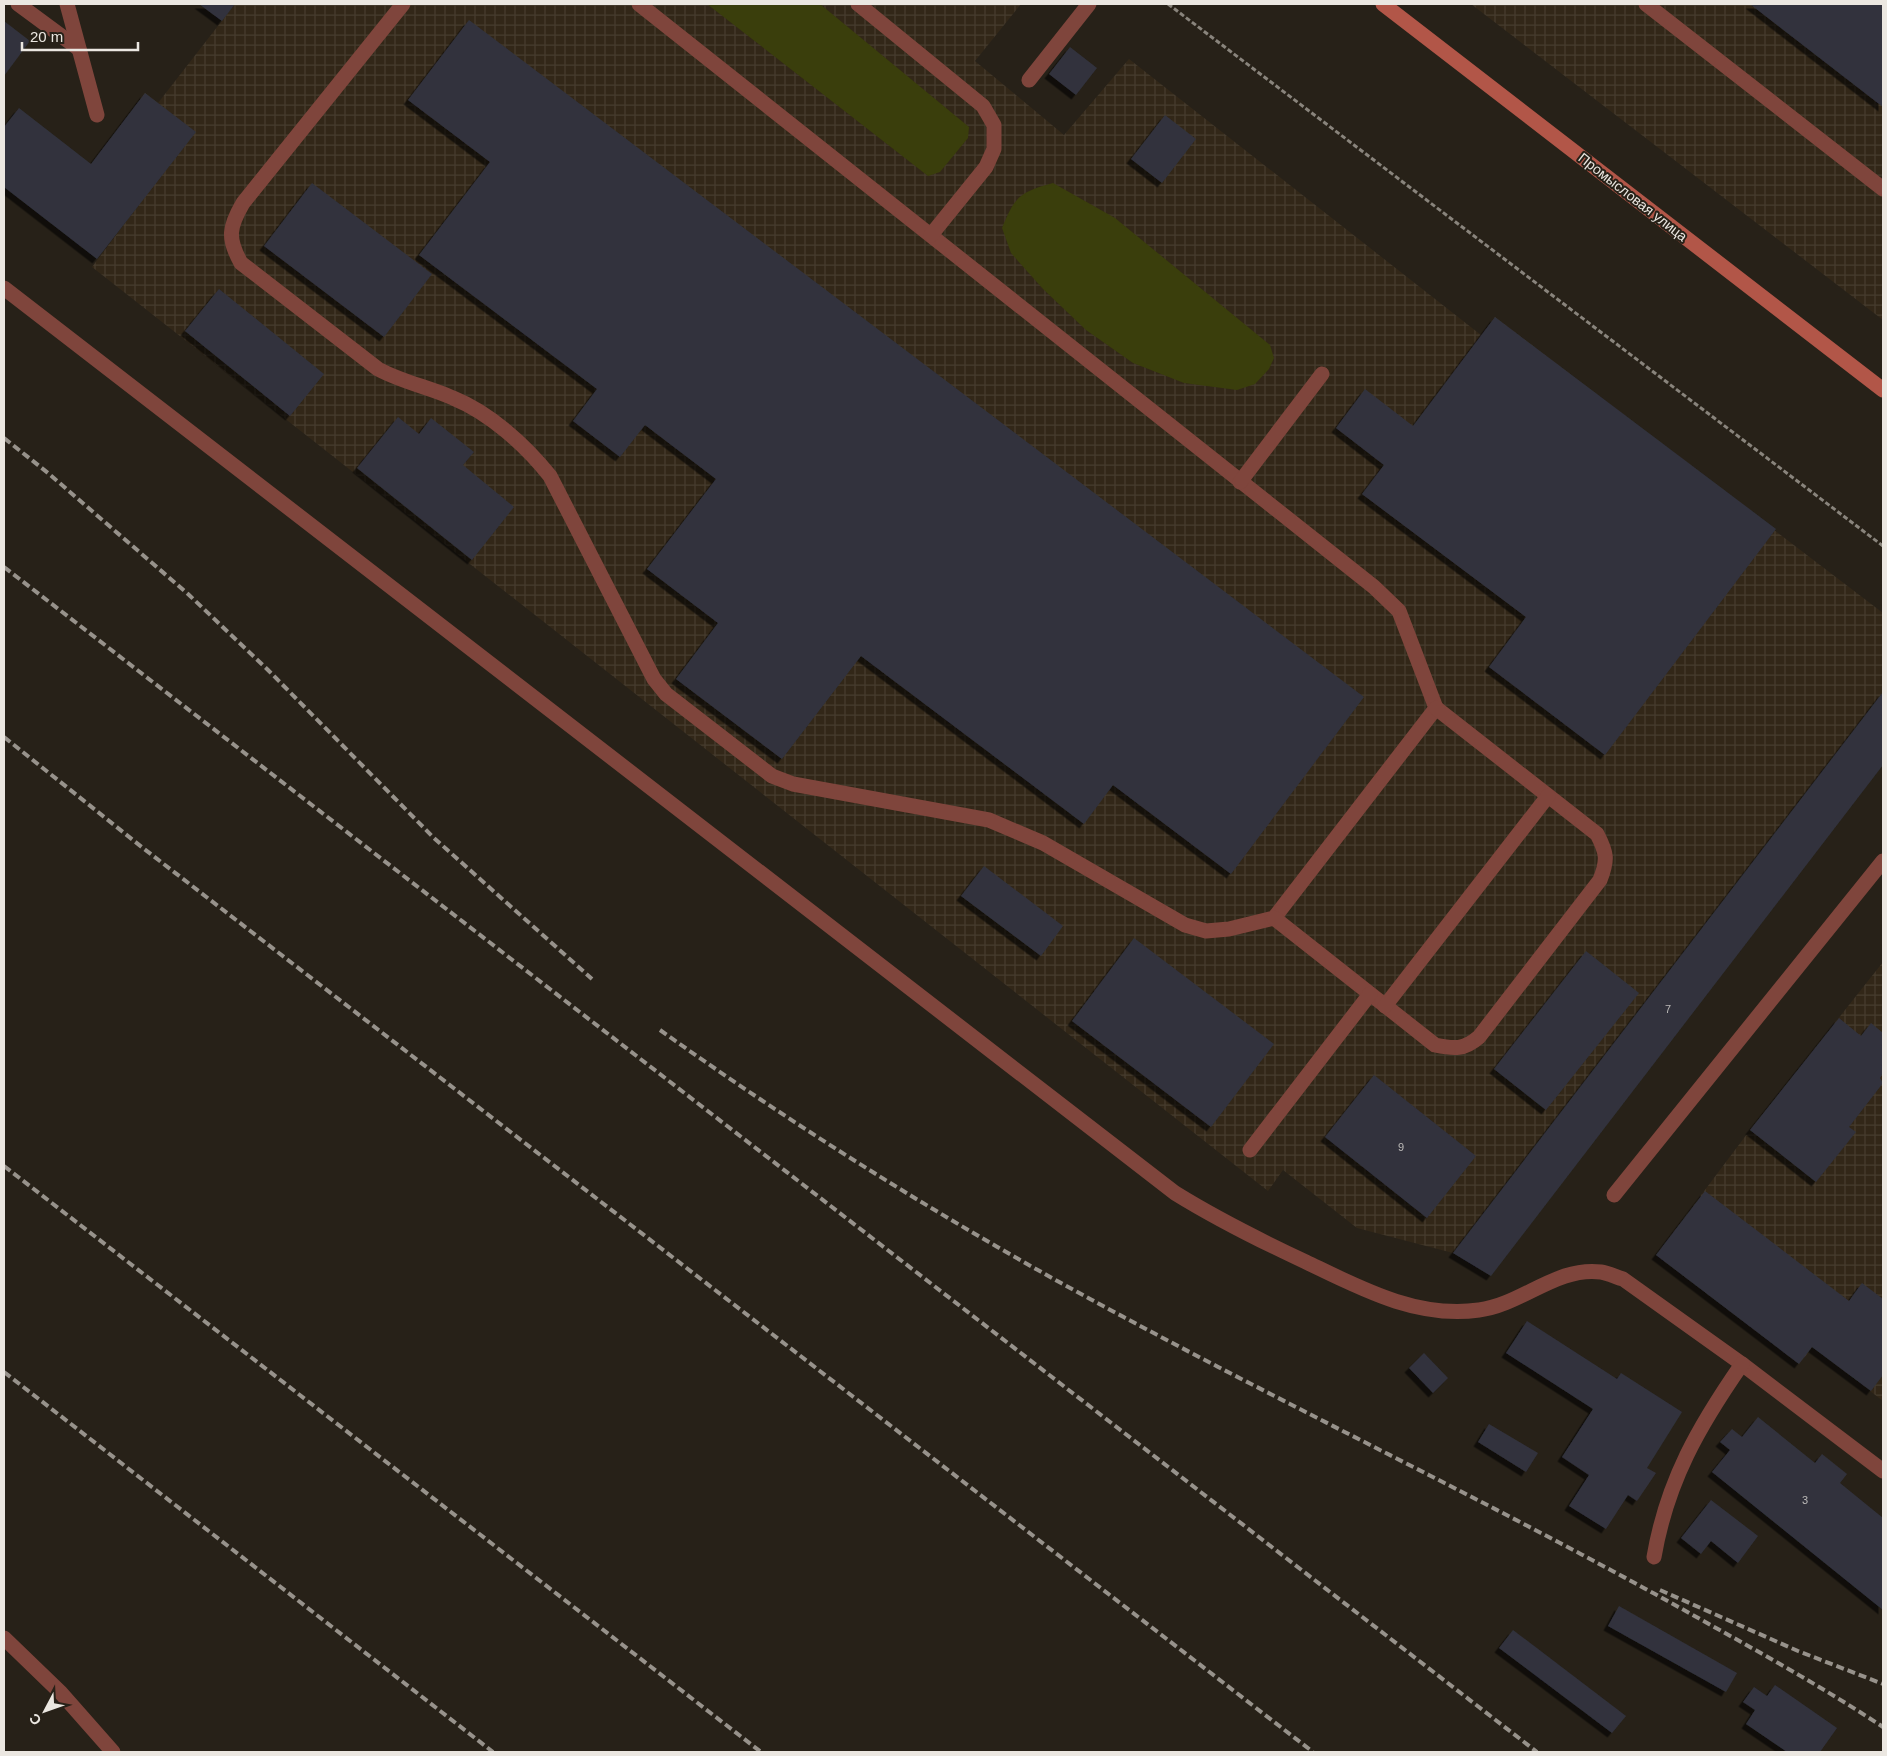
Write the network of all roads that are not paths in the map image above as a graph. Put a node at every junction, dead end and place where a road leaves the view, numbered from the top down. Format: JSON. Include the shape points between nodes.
{"nodes":[{"id":1,"x":18,"y":4,"type":"edge"},
{"id":2,"x":67,"y":4,"type":"edge"},
{"id":3,"x":403,"y":4,"type":"edge"},
{"id":4,"x":639,"y":4,"type":"edge"},
{"id":5,"x":858,"y":4,"type":"edge"},
{"id":6,"x":1089,"y":4,"type":"edge"},
{"id":7,"x":1383,"y":4,"type":"edge"},
{"id":8,"x":1646,"y":4,"type":"edge"},
{"id":9,"x":78,"y":49,"type":"junction"},
{"id":10,"x":1029,"y":80,"type":"dead end"},
{"id":11,"x":97,"y":115,"type":"dead end"},
{"id":12,"x":1883,"y":189,"type":"edge"},
{"id":13,"x":931,"y":235,"type":"junction"},
{"id":14,"x":4,"y":288,"type":"edge"},
{"id":15,"x":1322,"y":374,"type":"dead end"},
{"id":16,"x":1883,"y":390,"type":"edge"},
{"id":17,"x":1240,"y":482,"type":"junction"},
{"id":18,"x":1436,"y":708,"type":"junction"},
{"id":19,"x":1548,"y":796,"type":"junction"},
{"id":20,"x":1883,"y":861,"type":"edge"},
{"id":21,"x":1274,"y":918,"type":"junction"},
{"id":22,"x":1370,"y":994,"type":"junction"},
{"id":23,"x":1385,"y":1006,"type":"junction"},
{"id":24,"x":1250,"y":1150,"type":"dead end"},
{"id":25,"x":1614,"y":1195,"type":"dead end"},
{"id":26,"x":1742,"y":1364,"type":"junction"},
{"id":27,"x":1883,"y":1470,"type":"edge"},
{"id":28,"x":1654,"y":1556,"type":"dead end"},
{"id":29,"x":4,"y":1638,"type":"edge"},
{"id":30,"x":113,"y":1752,"type":"edge"}],
"edges":[{"from":1,"to":9,"type":"street"},
{"from":2,"to":9,"type":"street"},
{"from":3,"to":21,"type":"street","via":[[243,203],[234,218],[231,232],[232,248],[241,263],[378,369],[395,379],[473,407],[532,454],[550,476],[654,679],[666,694],[772,776],[793,784],[989,820],[1043,843],[1185,924],[1206,931]]},
{"from":4,"to":13,"type":"street"},
{"from":5,"to":13,"type":"street","via":[[983,106],[994,125],[994,150],[986,167]]},
{"from":6,"to":10,"type":"street"},
{"from":7,"to":16,"type":"main road","name":"Промысловая улица"},
{"from":8,"to":12,"type":"street"},
{"from":9,"to":11,"type":"street"},
{"from":13,"to":17,"type":"street"},
{"from":14,"to":26,"type":"street","via":[[1175,1193],[1248,1235],[1341,1279],[1407,1305],[1433,1310],[1480,1310],[1503,1305],[1564,1276],[1601,1272],[1623,1279]]},
{"from":15,"to":17,"type":"street"},
{"from":17,"to":18,"type":"street","via":[[1374,586],[1399,611]]},
{"from":18,"to":19,"type":"street"},
{"from":18,"to":21,"type":"street"},
{"from":19,"to":23,"type":"street"},
{"from":19,"to":23,"type":"street","via":[[1596,834],[1604,849],[1606,864],[1600,880],[1479,1037],[1468,1046],[1454,1049],[1435,1045]]},
{"from":20,"to":25,"type":"street"},
{"from":21,"to":22,"type":"street"},
{"from":22,"to":23,"type":"street"},
{"from":22,"to":24,"type":"street"},
{"from":26,"to":27,"type":"street"},
{"from":26,"to":28,"type":"street","via":[[1711,1409],[1681,1466],[1660,1523]]},
{"from":29,"to":30,"type":"street","via":[[61,1693]]}]}
